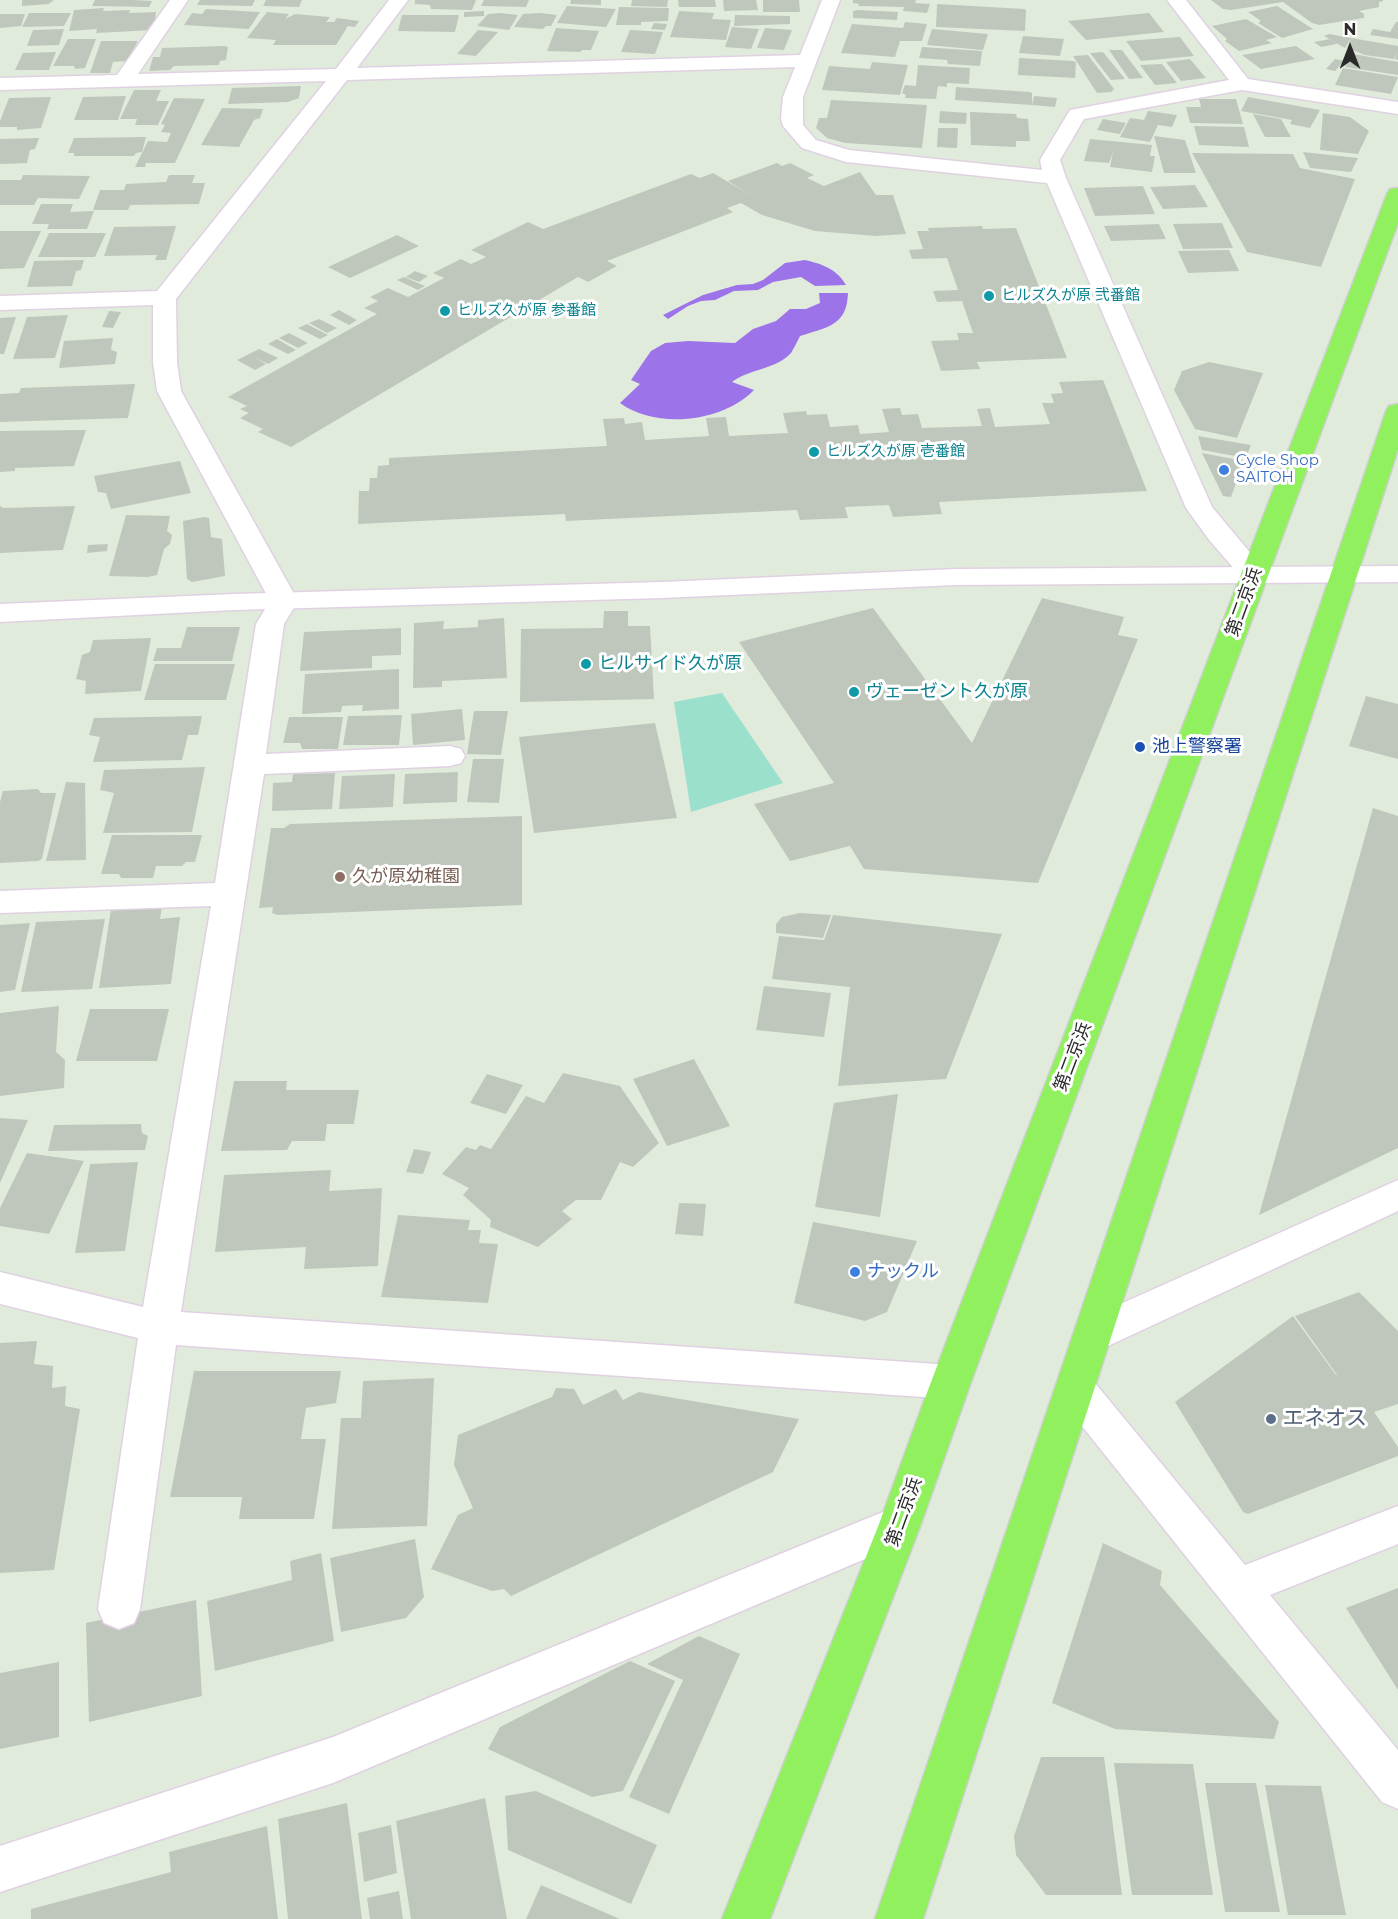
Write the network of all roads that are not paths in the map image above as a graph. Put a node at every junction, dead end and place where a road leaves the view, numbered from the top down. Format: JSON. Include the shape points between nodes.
{"nodes":[{"id":1,"x":179,"y":0,"type":"edge"},
{"id":2,"x":399,"y":0,"type":"edge"},
{"id":3,"x":831,"y":0,"type":"edge"},
{"id":4,"x":1176,"y":0,"type":"edge"},
{"id":5,"x":808,"y":62,"type":"junction"},
{"id":6,"x":340,"y":76,"type":"junction"},
{"id":7,"x":123,"y":81,"type":"junction"},
{"id":8,"x":0,"y":84,"type":"edge"},
{"id":9,"x":1242,"y":84,"type":"junction"},
{"id":10,"x":1398,"y":108,"type":"edge"},
{"id":11,"x":1055,"y":178,"type":"junction"},
{"id":12,"x":1398,"y":194,"type":"edge"},
{"id":13,"x":164,"y":298,"type":"junction"},
{"id":14,"x":0,"y":303,"type":"edge"},
{"id":15,"x":1398,"y":411,"type":"edge"},
{"id":16,"x":1398,"y":573,"type":"edge"},
{"id":17,"x":1254,"y":574,"type":"junction"},
{"id":18,"x":1344,"y":574,"type":"junction"},
{"id":19,"x":284,"y":601,"type":"junction"},
{"id":20,"x":0,"y":614,"type":"edge"},
{"id":21,"x":450,"y":756,"type":"dead end"},
{"id":22,"x":250,"y":765,"type":"junction"},
{"id":23,"x":230,"y":894,"type":"junction"},
{"id":24,"x":0,"y":902,"type":"edge"},
{"id":25,"x":1398,"y":1195,"type":"edge"},
{"id":26,"x":0,"y":1288,"type":"edge"},
{"id":27,"x":159,"y":1327,"type":"junction"},
{"id":28,"x":1094,"y":1334,"type":"junction"},
{"id":29,"x":951,"y":1382,"type":"junction"},
{"id":30,"x":1076,"y":1389,"type":"junction"},
{"id":31,"x":900,"y":1524,"type":"junction"},
{"id":32,"x":1398,"y":1524,"type":"edge"},
{"id":33,"x":1236,"y":1589,"type":"junction"},
{"id":34,"x":119,"y":1609,"type":"dead end"},
{"id":35,"x":1398,"y":1786,"type":"edge"},
{"id":36,"x":0,"y":1869,"type":"edge"},
{"id":37,"x":746,"y":1919,"type":"edge"},
{"id":38,"x":900,"y":1919,"type":"edge"}],
"edges":[{"from":1,"to":7,"type":"street"},
{"from":2,"to":6,"type":"street"},
{"from":3,"to":5,"type":"street"},
{"from":4,"to":9,"type":"street"},
{"from":5,"to":6,"type":"street"},
{"from":5,"to":11,"type":"street","via":[[793,97],[791,118],[799,135],[809,144],[846,156]]},
{"from":6,"to":7,"type":"street"},
{"from":6,"to":13,"type":"street"},
{"from":7,"to":8,"type":"street"},
{"from":9,"to":10,"type":"street"},
{"from":9,"to":11,"type":"street","via":[[1077,114],[1050,160]]},
{"from":11,"to":17,"type":"street","via":[[1199,508]]},
{"from":12,"to":17,"type":"highway","name":"第二京浜"},
{"from":13,"to":14,"type":"street"},
{"from":13,"to":19,"type":"street","via":[[169,391]]},
{"from":15,"to":18,"type":"highway"},
{"from":16,"to":18,"type":"street"},
{"from":17,"to":18,"type":"street"},
{"from":17,"to":19,"type":"street","via":[[956,578]]},
{"from":17,"to":29,"type":"highway","name":"第二京浜"},
{"from":18,"to":28,"type":"highway"},
{"from":19,"to":20,"type":"street"},
{"from":19,"to":22,"type":"street","via":[[270,624]]},
{"from":21,"to":22,"type":"street"},
{"from":22,"to":23,"type":"street"},
{"from":23,"to":24,"type":"street"},
{"from":23,"to":27,"type":"street"},
{"from":25,"to":28,"type":"street"},
{"from":26,"to":27,"type":"street"},
{"from":27,"to":29,"type":"street"},
{"from":27,"to":34,"type":"street"},
{"from":28,"to":30,"type":"highway"},
{"from":29,"to":31,"type":"highway","name":"第二京浜"},
{"from":30,"to":33,"type":"street"},
{"from":30,"to":38,"type":"highway"},
{"from":31,"to":36,"type":"street","via":[[333,1760]]},
{"from":31,"to":37,"type":"highway","name":"第二京浜"},
{"from":32,"to":33,"type":"street"},
{"from":33,"to":35,"type":"street"}]}
